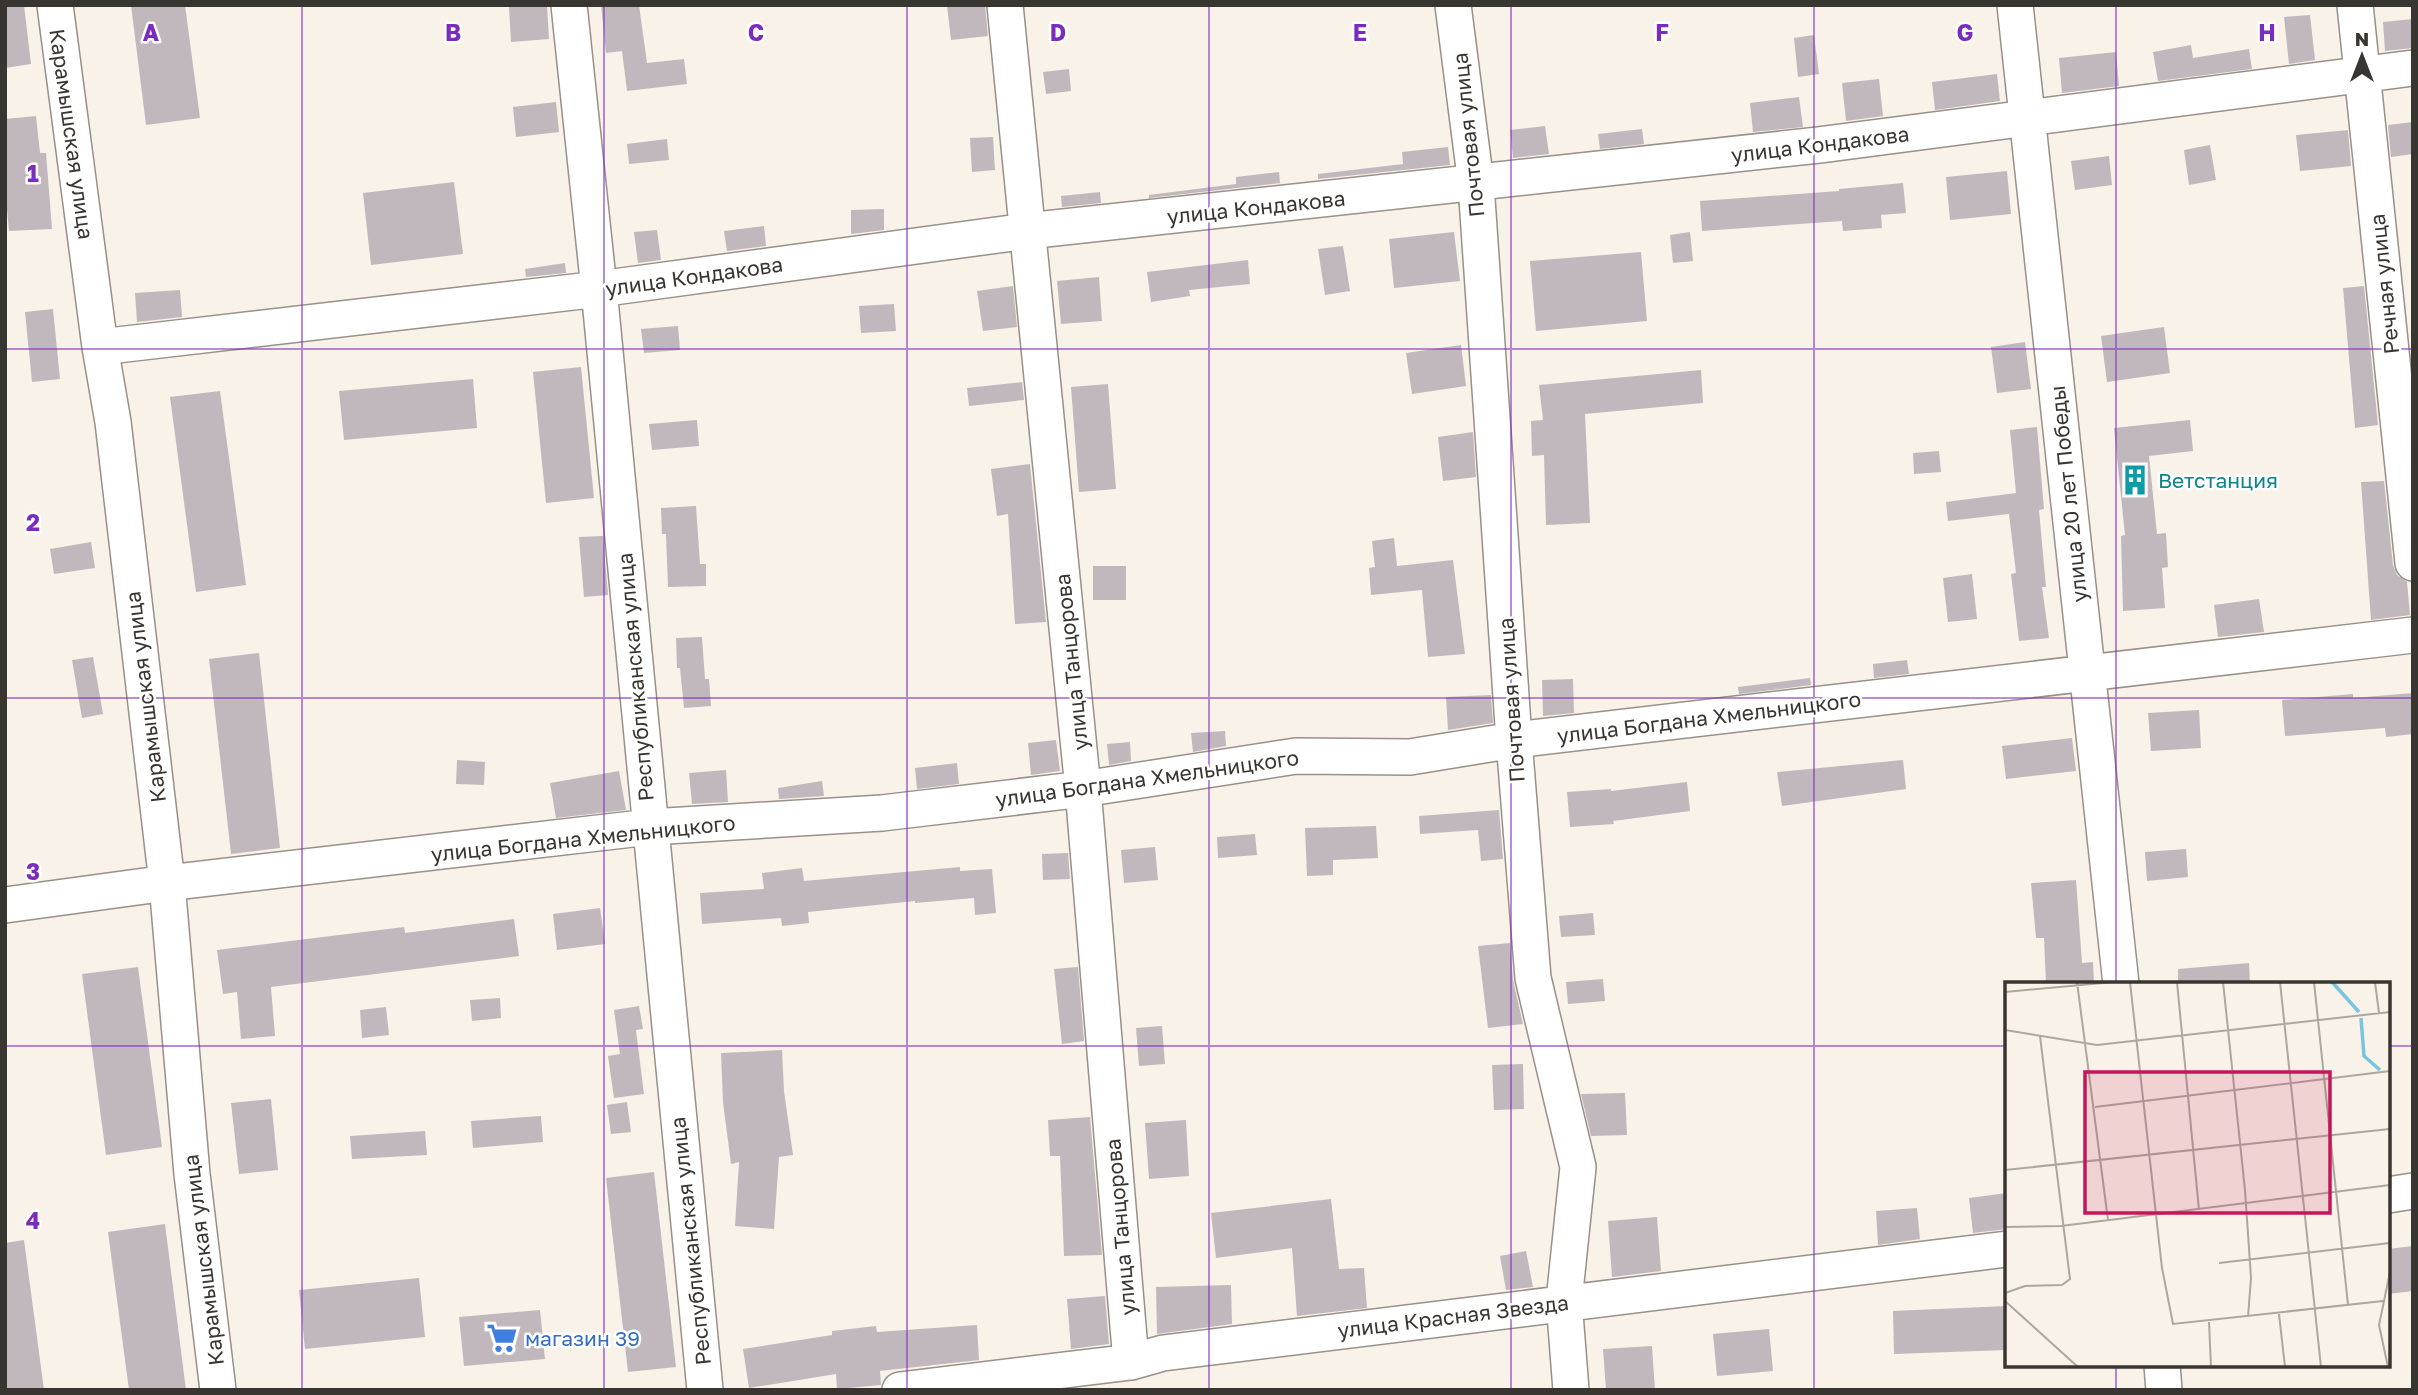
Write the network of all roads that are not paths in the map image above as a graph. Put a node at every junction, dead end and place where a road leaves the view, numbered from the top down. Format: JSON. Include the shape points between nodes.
{"nodes":[{"id":1,"x":55,"y":5,"type":"edge"},
{"id":2,"x":569,"y":5,"type":"edge"},
{"id":3,"x":1005,"y":5,"type":"edge"},
{"id":4,"x":1453,"y":5,"type":"edge"},
{"id":5,"x":2015,"y":5,"type":"edge"},
{"id":6,"x":2355,"y":5,"type":"edge"},
{"id":7,"x":2413,"y":68,"type":"edge"},
{"id":8,"x":2363,"y":75,"type":"junction"},
{"id":9,"x":2027,"y":117,"type":"junction"},
{"id":10,"x":1476,"y":184,"type":"junction"},
{"id":11,"x":1027,"y":231,"type":"junction"},
{"id":12,"x":599,"y":289,"type":"junction"},
{"id":13,"x":100,"y":347,"type":"junction"},
{"id":14,"x":2413,"y":563,"type":"edge"},
{"id":15,"x":2413,"y":635,"type":"edge"},
{"id":16,"x":2088,"y":674,"type":"junction"},
{"id":17,"x":1514,"y":740,"type":"junction"},
{"id":18,"x":1083,"y":789,"type":"junction"},
{"id":19,"x":650,"y":827,"type":"junction"},
{"id":20,"x":167,"y":883,"type":"junction"},
{"id":21,"x":5,"y":905,"type":"edge"},
{"id":22,"x":2121,"y":982,"type":"edge"},
{"id":23,"x":2413,"y":1191,"type":"edge"},
{"id":24,"x":2390,"y":1195,"type":"edge"},
{"id":25,"x":2005,"y":1249,"type":"edge"},
{"id":26,"x":1564,"y":1301,"type":"junction"},
{"id":27,"x":1131,"y":1362,"type":"junction"},
{"id":28,"x":2162,"y":1367,"type":"edge"},
{"id":29,"x":218,"y":1390,"type":"edge"},
{"id":30,"x":705,"y":1390,"type":"edge"},
{"id":31,"x":900,"y":1390,"type":"edge"},
{"id":32,"x":1571,"y":1390,"type":"edge"},
{"id":33,"x":2164,"y":1390,"type":"edge"}],
"edges":[{"from":1,"to":13,"type":"street","name":"Карамышская улица"},
{"from":2,"to":12,"type":"street","name":"Республиканская улица"},
{"from":3,"to":11,"type":"street","name":"улица Танцорова"},
{"from":4,"to":10,"type":"street","name":"Почтовая улица"},
{"from":5,"to":9,"type":"street","name":"улица 20 лет Победы"},
{"from":6,"to":8,"type":"street","name":"Речная улица"},
{"from":7,"to":8,"type":"street","name":"улица Кондакова"},
{"from":8,"to":9,"type":"street","name":"улица Кондакова"},
{"from":8,"to":14,"type":"street","name":"Речная улица"},
{"from":9,"to":10,"type":"street","name":"улица Кондакова"},
{"from":9,"to":16,"type":"street","name":"улица 20 лет Победы"},
{"from":10,"to":11,"type":"street","name":"улица Кондакова"},
{"from":10,"to":17,"type":"street","name":"Почтовая улица"},
{"from":11,"to":12,"type":"street","name":"улица Кондакова"},
{"from":11,"to":18,"type":"street","name":"улица Танцорова"},
{"from":12,"to":13,"type":"street","name":"улица Кондакова"},
{"from":12,"to":19,"type":"street","name":"Республиканская улица"},
{"from":13,"to":20,"type":"street","name":"Карамышская улица","via":[[113,422]]},
{"from":15,"to":16,"type":"street","name":"улица Богдана Хмельницкого"},
{"from":16,"to":17,"type":"street","name":"улица Богдана Хмельницкого"},
{"from":16,"to":22,"type":"street","name":"улица 20 лет Победы"},
{"from":17,"to":18,"type":"street","name":"улица Богдана Хмельницкого","via":[[1410,757],[1296,756]]},
{"from":17,"to":26,"type":"street","name":"Почтовая улица","via":[[1533,978],[1578,1167]]},
{"from":18,"to":19,"type":"street","name":"улица Богдана Хмельницкого","via":[[882,813]]},
{"from":18,"to":27,"type":"street","name":"улица Танцорова"},
{"from":19,"to":20,"type":"street","name":"улица Богдана Хмельницкого"},
{"from":19,"to":30,"type":"street","name":"Республиканская улица"},
{"from":20,"to":21,"type":"street","name":"улица Богдана Хмельницкого"},
{"from":20,"to":29,"type":"street","name":"Карамышская улица","via":[[192,1174]]},
{"from":23,"to":24,"type":"street"},
{"from":25,"to":26,"type":"street","name":"улица Красная Звезда"},
{"from":26,"to":27,"type":"street","name":"улица Красная Звезда","via":[[1163,1353]]},
{"from":26,"to":32,"type":"street","name":"Почтовая улица"},
{"from":27,"to":31,"type":"street","name":"улица Красная Звезда"},
{"from":28,"to":33,"type":"street"}]}
